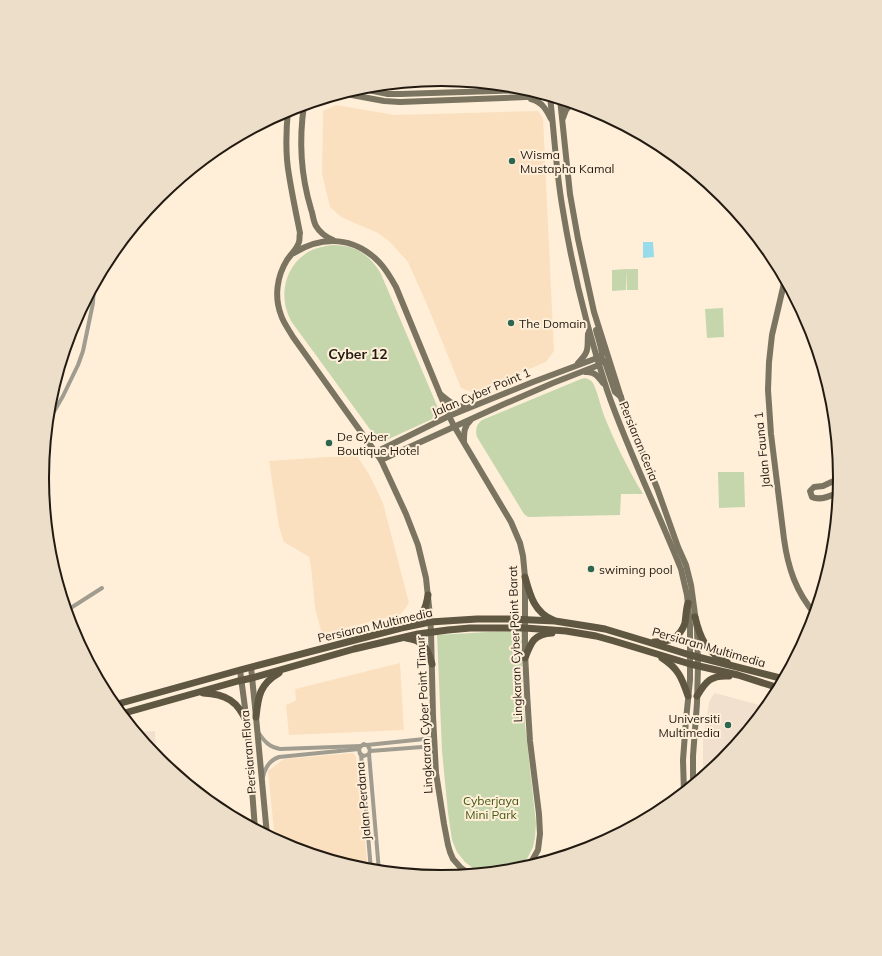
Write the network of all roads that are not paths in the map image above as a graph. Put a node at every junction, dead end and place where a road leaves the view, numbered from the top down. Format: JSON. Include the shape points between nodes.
{"nodes":[{"id":1,"x":501,"y":91,"type":"edge"},
{"id":2,"x":376,"y":92,"type":"edge"},
{"id":3,"x":356,"y":96,"type":"edge"},
{"id":4,"x":526,"y":97,"type":"junction"},
{"id":5,"x":532,"y":97,"type":"edge"},
{"id":6,"x":552,"y":102,"type":"edge"},
{"id":7,"x":561,"y":105,"type":"edge"},
{"id":8,"x":568,"y":107,"type":"edge"},
{"id":9,"x":304,"y":111,"type":"edge"},
{"id":10,"x":302,"y":114,"type":"joint"},
{"id":11,"x":287,"y":118,"type":"edge"},
{"id":12,"x":562,"y":121,"type":"junction"},
{"id":13,"x":553,"y":124,"type":"junction"},
{"id":14,"x":336,"y":242,"type":"junction"},
{"id":15,"x":293,"y":254,"type":"junction"},
{"id":16,"x":783,"y":287,"type":"edge"},
{"id":17,"x":92,"y":299,"type":"edge"},
{"id":18,"x":597,"y":320,"type":"junction"},
{"id":19,"x":588,"y":329,"type":"junction"},
{"id":20,"x":600,"y":358,"type":"junction"},
{"id":21,"x":599,"y":365,"type":"junction"},
{"id":22,"x":576,"y":366,"type":"junction"},
{"id":23,"x":583,"y":372,"type":"junction"},
{"id":24,"x":607,"y":390,"type":"junction"},
{"id":25,"x":439,"y":394,"type":"junction"},
{"id":26,"x":621,"y":397,"type":"junction"},
{"id":27,"x":480,"y":404,"type":"junction"},
{"id":28,"x":56,"y":409,"type":"edge"},
{"id":29,"x":449,"y":416,"type":"junction"},
{"id":30,"x":475,"y":417,"type":"junction"},
{"id":31,"x":454,"y":426,"type":"junction"},
{"id":32,"x":464,"y":443,"type":"junction"},
{"id":33,"x":376,"y":452,"type":"junction"},
{"id":34,"x":381,"y":460,"type":"junction"},
{"id":35,"x":833,"y":481,"type":"edge"},
{"id":36,"x":832,"y":494,"type":"edge"},
{"id":37,"x":525,"y":577,"type":"junction"},
{"id":38,"x":102,"y":588,"type":"dead end"},
{"id":39,"x":428,"y":595,"type":"junction"},
{"id":40,"x":688,"y":603,"type":"junction"},
{"id":41,"x":71,"y":607,"type":"edge"},
{"id":42,"x":810,"y":608,"type":"edge"},
{"id":43,"x":695,"y":617,"type":"junction"},
{"id":44,"x":525,"y":620,"type":"junction"},
{"id":45,"x":555,"y":621,"type":"junction"},
{"id":46,"x":430,"y":622,"type":"junction"},
{"id":47,"x":401,"y":628,"type":"junction"},
{"id":48,"x":525,"y":628,"type":"junction"},
{"id":49,"x":431,"y":632,"type":"junction"},
{"id":50,"x":400,"y":638,"type":"junction"},
{"id":51,"x":614,"y":641,"type":"junction"},
{"id":52,"x":648,"y":642,"type":"junction"},
{"id":53,"x":645,"y":650,"type":"junction"},
{"id":54,"x":690,"y":655,"type":"junction"},
{"id":55,"x":698,"y":657,"type":"junction"},
{"id":56,"x":525,"y":658,"type":"junction"},
{"id":57,"x":432,"y":664,"type":"junction"},
{"id":58,"x":690,"y":664,"type":"junction"},
{"id":59,"x":297,"y":665,"type":"junction"},
{"id":60,"x":698,"y":665,"type":"junction"},
{"id":61,"x":250,"y":667,"type":"junction"},
{"id":62,"x":240,"y":670,"type":"junction"},
{"id":63,"x":750,"y":671,"type":"junction"},
{"id":64,"x":252,"y":678,"type":"junction"},
{"id":65,"x":778,"y":678,"type":"edge"},
{"id":66,"x":241,"y":680,"type":"junction"},
{"id":67,"x":757,"y":681,"type":"junction"},
{"id":68,"x":773,"y":686,"type":"edge"},
{"id":69,"x":193,"y":693,"type":"junction"},
{"id":70,"x":688,"y":696,"type":"junction"},
{"id":71,"x":697,"y":696,"type":"junction"},
{"id":72,"x":120,"y":703,"type":"edge"},
{"id":73,"x":127,"y":712,"type":"edge"},
{"id":74,"x":256,"y":717,"type":"junction"},
{"id":75,"x":247,"y":723,"type":"junction"},
{"id":76,"x":258,"y":732,"type":"junction"},
{"id":77,"x":434,"y":738,"type":"junction"},
{"id":78,"x":367,"y":745,"type":"junction"},
{"id":79,"x":435,"y":746,"type":"junction"},
{"id":80,"x":360,"y":747,"type":"junction"},
{"id":81,"x":369,"y":753,"type":"junction"},
{"id":82,"x":361,"y":754,"type":"junction"},
{"id":83,"x":692,"y":779,"type":"edge"},
{"id":84,"x":262,"y":780,"type":"junction"},
{"id":85,"x":684,"y":786,"type":"edge"},
{"id":86,"x":365,"y":804,"type":"junction"},
{"id":87,"x":373,"y":804,"type":"junction"},
{"id":88,"x":374,"y":820,"type":"junction"},
{"id":89,"x":366,"y":821,"type":"junction"},
{"id":90,"x":254,"y":822,"type":"edge"},
{"id":91,"x":266,"y":829,"type":"edge"},
{"id":92,"x":377,"y":849,"type":"junction"},
{"id":93,"x":369,"y":850,"type":"junction"},
{"id":94,"x":533,"y":859,"type":"edge"},
{"id":95,"x":370,"y":863,"type":"edge"},
{"id":96,"x":378,"y":865,"type":"edge"},
{"id":97,"x":463,"y":869,"type":"edge"}],
"edges":[{"from":1,"to":2,"type":"street","via":[[400,94]]},
{"from":3,"to":4,"type":"street","via":[[395,102]]},
{"from":4,"to":5,"type":"street"},
{"from":4,"to":13,"type":"street","via":[[542,104]]},
{"from":6,"to":13,"type":"street"},
{"from":7,"to":12,"type":"street","name":"Persiaran Ceria"},
{"from":8,"to":12,"type":"street"},
{"from":9,"to":10,"type":"street"},
{"from":10,"to":14,"type":"street","via":[[302,151],[308,199],[320,232]]},
{"from":11,"to":15,"type":"street","via":[[288,174],[300,233]]},
{"from":12,"to":18,"type":"street","name":"Persiaran Ceria","via":[[570,194]]},
{"from":13,"to":19,"type":"street","via":[[556,164],[571,257]]},
{"from":14,"to":15,"type":"street","via":[[318,242]]},
{"from":14,"to":25,"type":"street","name":"Lingkaran Cyber Point Barat","via":[[353,244],[361,248],[378,261],[391,277]]},
{"from":15,"to":33,"type":"street","name":"Lingkaran Cyber Point Timur","via":[[280,273],[277,289],[281,316],[293,337]]},
{"from":16,"to":42,"type":"street","name":"Jalan Fauna 1","via":[[772,335],[768,390],[771,434],[789,563],[797,588]]},
{"from":17,"to":28,"type":"street","via":[[83,351]]},
{"from":18,"to":20,"type":"street","via":[[596,330],[602,354]]},
{"from":18,"to":26,"type":"street","name":"Persiaran Ceria"},
{"from":19,"to":20,"type":"street"},
{"from":19,"to":22,"type":"street","via":[[587,354]]},
{"from":20,"to":21,"type":"street"},
{"from":20,"to":22,"type":"street","name":"Jalan Cyber Point 1"},
{"from":20,"to":26,"type":"street","via":[[607,368],[615,392]]},
{"from":21,"to":23,"type":"street","name":"Jalan Cyber Point 1"},
{"from":21,"to":24,"type":"street","name":"Persiaran Ceria"},
{"from":22,"to":27,"type":"street","name":"Jalan Cyber Point 1"},
{"from":23,"to":24,"type":"street","via":[[594,373]]},
{"from":23,"to":30,"type":"street","name":"Jalan Cyber Point 1"},
{"from":24,"to":40,"type":"street","name":"Persiaran Ceria","via":[[681,569]]},
{"from":25,"to":27,"type":"street","via":[[458,406]]},
{"from":25,"to":29,"type":"street","name":"Lingkaran Cyber Point Barat"},
{"from":26,"to":43,"type":"street","name":"Persiaran Ceria","via":[[686,565]]},
{"from":27,"to":29,"type":"street","name":"Jalan Cyber Point 1"},
{"from":29,"to":31,"type":"street","name":"Lingkaran Cyber Point Barat"},
{"from":29,"to":33,"type":"street","name":"Jalan Cyber Point 1"},
{"from":30,"to":31,"type":"street","name":"Jalan Cyber Point 1"},
{"from":30,"to":32,"type":"street","via":[[464,429]]},
{"from":31,"to":32,"type":"street","name":"Lingkaran Cyber Point Barat"},
{"from":31,"to":34,"type":"street","name":"Jalan Cyber Point 1"},
{"from":32,"to":37,"type":"street","name":"Lingkaran Cyber Point Barat","via":[[511,522],[520,544]]},
{"from":33,"to":34,"type":"street","name":"Lingkaran Cyber Point Timur"},
{"from":34,"to":39,"type":"street","name":"Lingkaran Cyber Point Timur","via":[[418,545]]},
{"from":35,"to":36,"type":"street","via":[[814,487],[810,491],[814,498]]},
{"from":37,"to":44,"type":"street","name":"Lingkaran Cyber Point Barat"},
{"from":37,"to":45,"type":"main road","via":[[534,603],[543,614]]},
{"from":38,"to":41,"type":"street"},
{"from":39,"to":46,"type":"street","name":"Lingkaran Cyber Point Timur"},
{"from":39,"to":47,"type":"main road","via":[[422,614]]},
{"from":40,"to":52,"type":"main road","via":[[685,621],[677,637],[666,641]]},
{"from":40,"to":54,"type":"street","name":"Persiaran Ceria"},
{"from":43,"to":55,"type":"street","name":"Persiaran Ceria"},
{"from":43,"to":63,"type":"main road","via":[[706,646],[714,655]]},
{"from":44,"to":45,"type":"main road","name":"Persiaran Multimedia"},
{"from":44,"to":46,"type":"main road","name":"Persiaran Multimedia","via":[[477,619]]},
{"from":44,"to":48,"type":"street","name":"Lingkaran Cyber Point Barat"},
{"from":45,"to":52,"type":"main road","name":"Persiaran Multimedia","via":[[605,629]]},
{"from":46,"to":47,"type":"main road","name":"Persiaran Multimedia"},
{"from":46,"to":49,"type":"street","name":"Lingkaran Cyber Point Timur"},
{"from":47,"to":61,"type":"main road","name":"Persiaran Multimedia"},
{"from":48,"to":49,"type":"main road","name":"Persiaran Multimedia"},
{"from":48,"to":51,"type":"main road","name":"Persiaran Multimedia","via":[[566,631]]},
{"from":48,"to":56,"type":"street","name":"Lingkaran Cyber Point Barat"},
{"from":49,"to":50,"type":"main road","name":"Persiaran Multimedia"},
{"from":49,"to":57,"type":"street","name":"Lingkaran Cyber Point Timur"},
{"from":50,"to":57,"type":"main road","via":[[417,640],[428,652]]},
{"from":50,"to":59,"type":"main road","name":"Persiaran Multimedia"},
{"from":51,"to":53,"type":"main road","name":"Persiaran Multimedia"},
{"from":51,"to":56,"type":"main road","via":[[545,634],[533,640]]},
{"from":52,"to":54,"type":"main road","name":"Persiaran Multimedia"},
{"from":53,"to":58,"type":"main road","name":"Persiaran Multimedia"},
{"from":53,"to":70,"type":"main road","via":[[658,655],[674,667],[682,678]]},
{"from":54,"to":55,"type":"main road","name":"Persiaran Multimedia"},
{"from":54,"to":58,"type":"street","name":"Persiaran Ceria"},
{"from":55,"to":60,"type":"street","name":"Persiaran Ceria"},
{"from":55,"to":63,"type":"main road","name":"Persiaran Multimedia"},
{"from":56,"to":94,"type":"street","name":"Lingkaran Cyber Point Barat","via":[[530,741],[540,834],[538,850]]},
{"from":57,"to":77,"type":"street","name":"Lingkaran Cyber Point Timur"},
{"from":58,"to":60,"type":"main road","name":"Persiaran Multimedia"},
{"from":58,"to":70,"type":"street","name":"Persiaran Ceria"},
{"from":59,"to":64,"type":"main road","name":"Persiaran Multimedia"},
{"from":59,"to":74,"type":"main road","via":[[275,675],[266,684],[259,696]]},
{"from":60,"to":67,"type":"main road","name":"Persiaran Multimedia"},
{"from":60,"to":71,"type":"street","name":"Persiaran Ceria"},
{"from":61,"to":62,"type":"main road","name":"Persiaran Multimedia"},
{"from":61,"to":64,"type":"street","name":"Persiaran Flora"},
{"from":62,"to":66,"type":"street","name":"Persiaran Flora"},
{"from":62,"to":72,"type":"main road","name":"Persiaran Multimedia"},
{"from":63,"to":65,"type":"main road","name":"Persiaran Multimedia"},
{"from":64,"to":66,"type":"main road","name":"Persiaran Multimedia"},
{"from":64,"to":74,"type":"street","name":"Persiaran Flora"},
{"from":66,"to":69,"type":"main road","name":"Persiaran Multimedia"},
{"from":66,"to":75,"type":"street","name":"Persiaran Flora"},
{"from":67,"to":68,"type":"main road","name":"Persiaran Multimedia"},
{"from":67,"to":71,"type":"main road","via":[[716,676],[709,680]]},
{"from":69,"to":73,"type":"main road","name":"Persiaran Multimedia"},
{"from":69,"to":75,"type":"main road","via":[[224,696],[240,710]]},
{"from":70,"to":85,"type":"street","name":"Persiaran Ceria","via":[[683,760]]},
{"from":71,"to":83,"type":"street","name":"Persiaran Ceria"},
{"from":74,"to":76,"type":"street","name":"Persiaran Flora"},
{"from":75,"to":90,"type":"street","name":"Persiaran Flora"},
{"from":76,"to":80,"type":"street","name":"Jalan Perdana","via":[[266,743],[280,749]]},
{"from":76,"to":84,"type":"street","name":"Persiaran Flora"},
{"from":77,"to":78,"type":"street","name":"Jalan Perdana"},
{"from":77,"to":79,"type":"street","name":"Lingkaran Cyber Point Timur"},
{"from":78,"to":80,"type":"street","name":"Jalan Perdana","via":[[363,744]]},
{"from":78,"to":81,"type":"street","name":"Jalan Perdana","via":[[370,748]]},
{"from":79,"to":81,"type":"street","name":"Jalan Perdana"},
{"from":79,"to":97,"type":"street","name":"Lingkaran Cyber Point Timur","via":[[436,773],[450,852]]},
{"from":80,"to":82,"type":"street","name":"Jalan Perdana"},
{"from":80,"to":84,"type":"street","name":"Jalan Perdana","via":[[279,757],[267,766]]},
{"from":81,"to":82,"type":"street","name":"Jalan Perdana","via":[[364,756]]},
{"from":81,"to":87,"type":"street","name":"Jalan Perdana"},
{"from":82,"to":86,"type":"street","name":"Jalan Perdana"},
{"from":84,"to":91,"type":"street","name":"Persiaran Flora"},
{"from":86,"to":87,"type":"street"},
{"from":86,"to":89,"type":"street","name":"Jalan Perdana"},
{"from":87,"to":88,"type":"street","name":"Jalan Perdana"},
{"from":88,"to":89,"type":"street"},
{"from":88,"to":92,"type":"street","name":"Jalan Perdana"},
{"from":89,"to":93,"type":"street","name":"Jalan Perdana"},
{"from":92,"to":93,"type":"street"},
{"from":92,"to":96,"type":"street","name":"Jalan Perdana"},
{"from":93,"to":95,"type":"street","name":"Jalan Perdana"}]}
